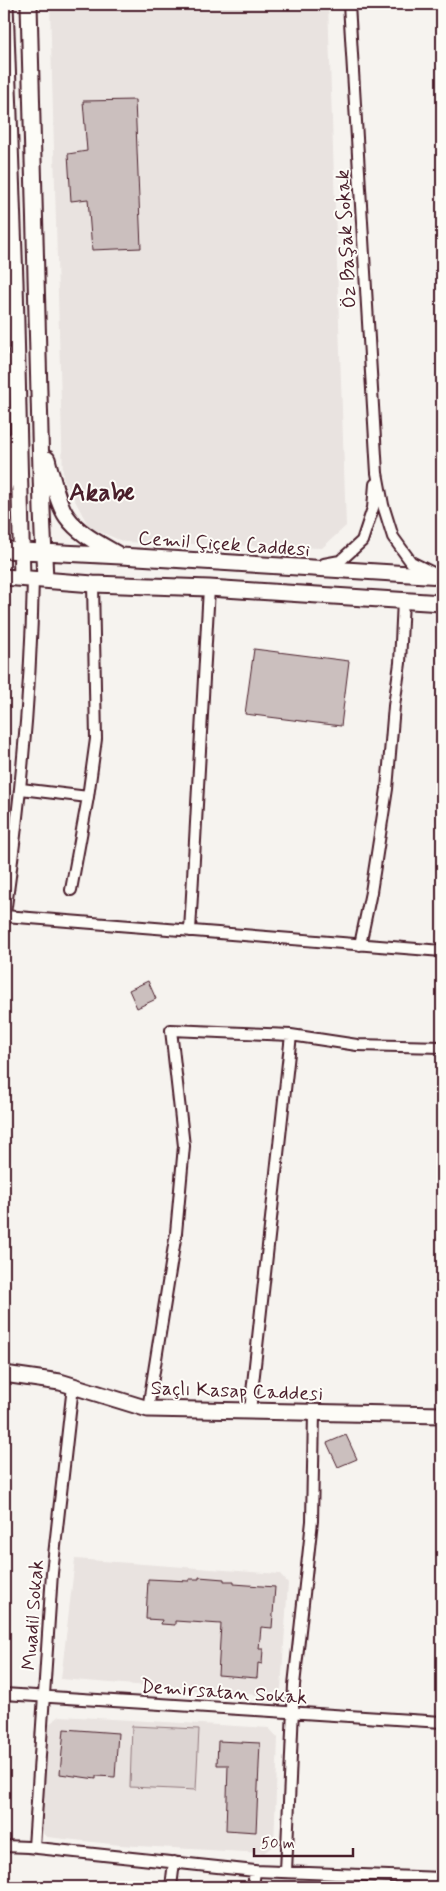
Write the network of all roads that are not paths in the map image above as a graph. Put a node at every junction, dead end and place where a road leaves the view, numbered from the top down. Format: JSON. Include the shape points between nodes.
{"nodes":[{"id":1,"x":5,"y":4,"type":"edge"},
{"id":2,"x":29,"y":4,"type":"edge"},
{"id":3,"x":349,"y":4,"type":"edge"},
{"id":4,"x":19,"y":414,"type":"junction"},
{"id":5,"x":40,"y":430,"type":"junction"},
{"id":6,"x":377,"y":473,"type":"junction"},
{"id":7,"x":4,"y":489,"type":"edge"},
{"id":8,"x":4,"y":550,"type":"edge"},
{"id":9,"x":22,"y":551,"type":"junction"},
{"id":10,"x":43,"y":551,"type":"junction"},
{"id":11,"x":120,"y":556,"type":"junction"},
{"id":12,"x":303,"y":569,"type":"junction"},
{"id":13,"x":441,"y":576,"type":"edge"},
{"id":14,"x":4,"y":577,"type":"edge"},
{"id":15,"x":34,"y":579,"type":"junction"},
{"id":16,"x":93,"y":584,"type":"junction"},
{"id":17,"x":209,"y":588,"type":"junction"},
{"id":18,"x":402,"y":600,"type":"junction"},
{"id":19,"x":442,"y":602,"type":"edge"},
{"id":20,"x":21,"y":788,"type":"junction"},
{"id":21,"x":88,"y":797,"type":"junction"},
{"id":22,"x":71,"y":890,"type":"dead end"},
{"id":23,"x":4,"y":919,"type":"edge"},
{"id":24,"x":190,"y":931,"type":"junction"},
{"id":25,"x":360,"y":945,"type":"junction"},
{"id":26,"x":442,"y":951,"type":"edge"},
{"id":27,"x":292,"y":1035,"type":"junction"},
{"id":28,"x":442,"y":1048,"type":"edge"},
{"id":29,"x":4,"y":1374,"type":"edge"},
{"id":30,"x":73,"y":1386,"type":"junction"},
{"id":31,"x":148,"y":1408,"type":"junction"},
{"id":32,"x":250,"y":1411,"type":"junction"},
{"id":33,"x":314,"y":1413,"type":"junction"},
{"id":34,"x":442,"y":1415,"type":"edge"},
{"id":35,"x":4,"y":1694,"type":"edge"},
{"id":36,"x":44,"y":1696,"type":"junction"},
{"id":37,"x":293,"y":1714,"type":"junction"},
{"id":38,"x":442,"y":1722,"type":"edge"},
{"id":39,"x":4,"y":1846,"type":"edge"},
{"id":40,"x":34,"y":1847,"type":"junction"},
{"id":41,"x":174,"y":1862,"type":"junction"},
{"id":42,"x":255,"y":1871,"type":"junction"},
{"id":43,"x":286,"y":1872,"type":"junction"},
{"id":44,"x":442,"y":1878,"type":"edge"},
{"id":45,"x":171,"y":1887,"type":"edge"},
{"id":46,"x":253,"y":1887,"type":"edge"}],
"edges":[{"from":1,"to":4,"type":"street"},
{"from":2,"to":5,"type":"street"},
{"from":3,"to":6,"type":"street","name":"Öz Başak Sokak"},
{"from":4,"to":7,"type":"street"},
{"from":4,"to":9,"type":"street"},
{"from":5,"to":10,"type":"street"},
{"from":5,"to":11,"type":"street","via":[[52,481],[67,517],[86,536]]},
{"from":6,"to":12,"type":"street","via":[[372,508],[362,541],[340,561]]},
{"from":6,"to":13,"type":"street","via":[[393,537],[410,562]]},
{"from":8,"to":9,"type":"street","name":"Cemil Çiçek Caddesi"},
{"from":9,"to":10,"type":"street","name":"Cemil Çiçek Caddesi"},
{"from":9,"to":15,"type":"street"},
{"from":10,"to":11,"type":"street","name":"Cemil Çiçek Caddesi"},
{"from":10,"to":15,"type":"street"},
{"from":11,"to":12,"type":"street","name":"Cemil Çiçek Caddesi"},
{"from":12,"to":13,"type":"street","name":"Cemil Çiçek Caddesi"},
{"from":14,"to":15,"type":"street"},
{"from":15,"to":16,"type":"street"},
{"from":15,"to":20,"type":"street"},
{"from":16,"to":17,"type":"street"},
{"from":16,"to":21,"type":"street","via":[[96,739]]},
{"from":17,"to":18,"type":"street"},
{"from":17,"to":24,"type":"street"},
{"from":18,"to":19,"type":"street"},
{"from":18,"to":25,"type":"street","via":[[400,664],[387,788]]},
{"from":20,"to":21,"type":"street"},
{"from":20,"to":23,"type":"street"},
{"from":21,"to":22,"type":"street"},
{"from":23,"to":24,"type":"street"},
{"from":24,"to":25,"type":"street"},
{"from":25,"to":26,"type":"street"},
{"from":27,"to":28,"type":"street","via":[[357,1044]]},
{"from":27,"to":31,"type":"street","via":[[171,1030],[184,1146],[176,1233]]},
{"from":27,"to":32,"type":"street"},
{"from":29,"to":30,"type":"street","name":"Saçlı Kasap Caddesi"},
{"from":30,"to":31,"type":"street","name":"Saçlı Kasap Caddesi"},
{"from":30,"to":36,"type":"street","name":"Muadil Sokak","via":[[52,1573]]},
{"from":31,"to":32,"type":"street","name":"Saçlı Kasap Caddesi"},
{"from":32,"to":33,"type":"street","name":"Saçlı Kasap Caddesi"},
{"from":33,"to":34,"type":"street","name":"Saçlı Kasap Caddesi"},
{"from":33,"to":37,"type":"street","via":[[312,1521]]},
{"from":35,"to":36,"type":"street","name":"Demirsatan Sokak"},
{"from":36,"to":37,"type":"street","name":"Demirsatan Sokak"},
{"from":36,"to":40,"type":"street","name":"Muadil Sokak"},
{"from":37,"to":38,"type":"street","name":"Demirsatan Sokak"},
{"from":37,"to":43,"type":"street"},
{"from":39,"to":40,"type":"street"},
{"from":40,"to":41,"type":"street"},
{"from":41,"to":42,"type":"street"},
{"from":41,"to":45,"type":"street"},
{"from":42,"to":43,"type":"street"},
{"from":42,"to":46,"type":"street"},
{"from":43,"to":44,"type":"street"}]}
